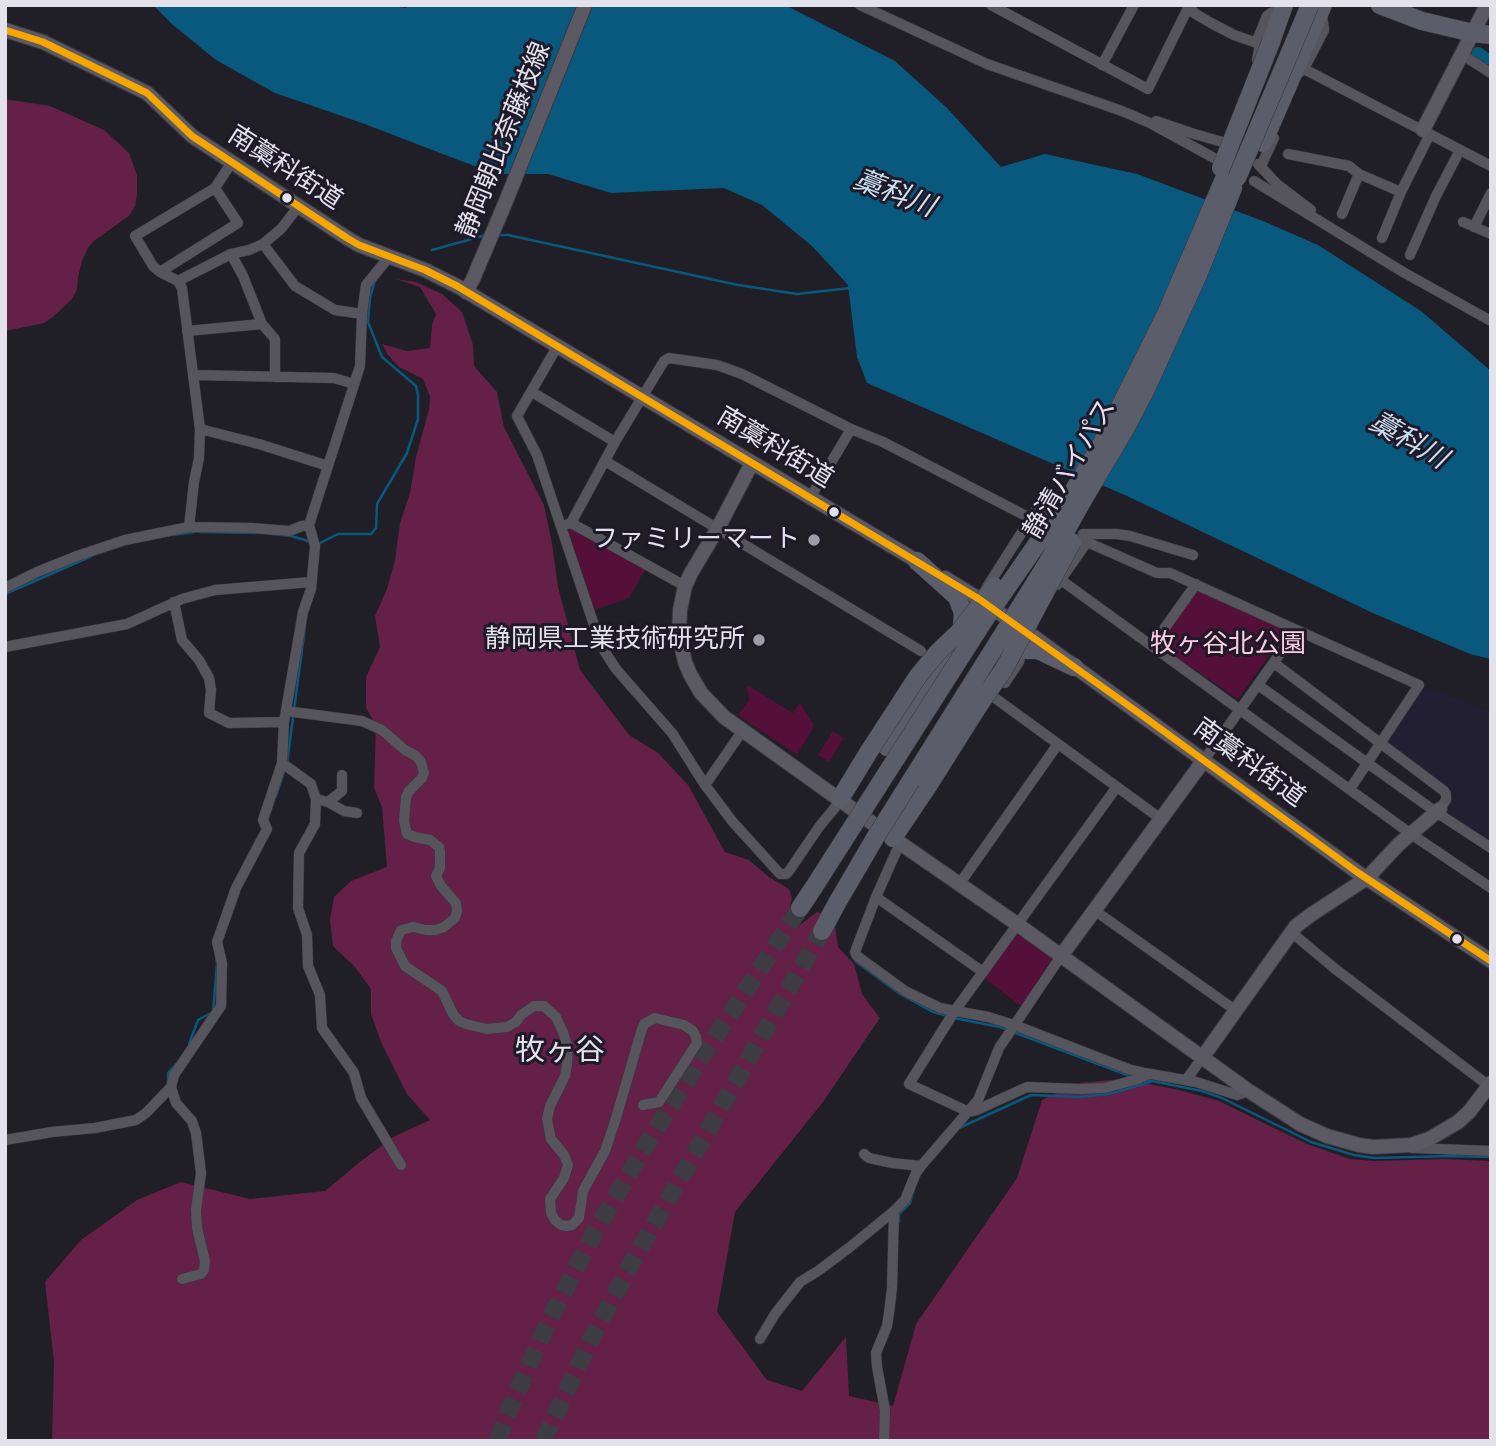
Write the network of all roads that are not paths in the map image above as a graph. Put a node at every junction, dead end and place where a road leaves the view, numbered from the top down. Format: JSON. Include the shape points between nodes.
{"nodes":[{"id":1,"x":586,"y":5,"type":"edge"},
{"id":2,"x":860,"y":5,"type":"edge"},
{"id":3,"x":991,"y":5,"type":"edge"},
{"id":4,"x":1134,"y":5,"type":"edge"},
{"id":5,"x":1176,"y":5,"type":"edge"},
{"id":6,"x":1189,"y":5,"type":"edge"},
{"id":7,"x":1380,"y":5,"type":"edge"},
{"id":8,"x":1409,"y":5,"type":"edge"},
{"id":9,"x":1487,"y":5,"type":"edge"},
{"id":10,"x":1288,"y":6,"type":"edge"},
{"id":11,"x":1318,"y":7,"type":"edge"},
{"id":12,"x":1483,"y":29,"type":"edge"},
{"id":13,"x":5,"y":30,"type":"edge"},
{"id":14,"x":1264,"y":42,"type":"junction"},
{"id":15,"x":1461,"y":54,"type":"junction"},
{"id":16,"x":1303,"y":60,"type":"junction"},
{"id":17,"x":1102,"y":65,"type":"junction"},
{"id":18,"x":1491,"y":73,"type":"edge"},
{"id":19,"x":1122,"y":111,"type":"junction"},
{"id":20,"x":1427,"y":132,"type":"junction"},
{"id":21,"x":1226,"y":143,"type":"dead end"},
{"id":22,"x":1268,"y":150,"type":"junction"},
{"id":23,"x":1460,"y":150,"type":"junction"},
{"id":24,"x":1288,"y":154,"type":"dead end"},
{"id":25,"x":232,"y":162,"type":"junction"},
{"id":26,"x":1225,"y":164,"type":"dead end"},
{"id":27,"x":1491,"y":166,"type":"edge"},
{"id":28,"x":1359,"y":174,"type":"junction"},
{"id":29,"x":1254,"y":181,"type":"dead end"},
{"id":30,"x":215,"y":188,"type":"junction"},
{"id":31,"x":1401,"y":192,"type":"junction"},
{"id":32,"x":1491,"y":193,"type":"edge"},
{"id":33,"x":298,"y":206,"type":"junction"},
{"id":34,"x":1342,"y":214,"type":"dead end"},
{"id":35,"x":1463,"y":222,"type":"dead end"},
{"id":36,"x":1474,"y":227,"type":"junction"},
{"id":37,"x":1335,"y":231,"type":"junction"},
{"id":38,"x":1491,"y":234,"type":"edge"},
{"id":39,"x":1382,"y":238,"type":"dead end"},
{"id":40,"x":263,"y":244,"type":"junction"},
{"id":41,"x":230,"y":254,"type":"junction"},
{"id":42,"x":1410,"y":255,"type":"dead end"},
{"id":43,"x":390,"y":256,"type":"junction"},
{"id":44,"x":1192,"y":271,"type":"junction"},
{"id":45,"x":160,"y":272,"type":"junction"},
{"id":46,"x":178,"y":281,"type":"junction"},
{"id":47,"x":466,"y":292,"type":"junction"},
{"id":48,"x":362,"y":314,"type":"junction"},
{"id":49,"x":1491,"y":321,"type":"edge"},
{"id":50,"x":262,"y":324,"type":"junction"},
{"id":51,"x":187,"y":331,"type":"junction"},
{"id":52,"x":558,"y":347,"type":"junction"},
{"id":53,"x":194,"y":375,"type":"junction"},
{"id":54,"x":275,"y":377,"type":"junction"},
{"id":55,"x":354,"y":383,"type":"junction"},
{"id":56,"x":532,"y":391,"type":"junction"},
{"id":57,"x":642,"y":397,"type":"junction"},
{"id":58,"x":1118,"y":425,"type":"junction"},
{"id":59,"x":200,"y":429,"type":"junction"},
{"id":60,"x":851,"y":429,"type":"junction"},
{"id":61,"x":615,"y":442,"type":"junction"},
{"id":62,"x":605,"y":461,"type":"junction"},
{"id":63,"x":752,"y":463,"type":"junction"},
{"id":64,"x":328,"y":466,"type":"junction"},
{"id":65,"x":810,"y":498,"type":"junction"},
{"id":66,"x":1045,"y":514,"type":"dead end"},
{"id":67,"x":1030,"y":518,"type":"junction"},
{"id":68,"x":309,"y":525,"type":"junction"},
{"id":69,"x":566,"y":525,"type":"junction"},
{"id":70,"x":189,"y":527,"type":"junction"},
{"id":71,"x":718,"y":528,"type":"junction"},
{"id":72,"x":1087,"y":542,"type":"junction"},
{"id":73,"x":1193,"y":555,"type":"dead end"},
{"id":74,"x":917,"y":561,"type":"junction"},
{"id":75,"x":1060,"y":580,"type":"junction"},
{"id":76,"x":312,"y":582,"type":"junction"},
{"id":77,"x":1196,"y":584,"type":"junction"},
{"id":78,"x":685,"y":586,"type":"junction"},
{"id":79,"x":5,"y":588,"type":"edge"},
{"id":80,"x":979,"y":599,"type":"junction"},
{"id":81,"x":174,"y":602,"type":"junction"},
{"id":82,"x":961,"y":626,"type":"junction"},
{"id":83,"x":1023,"y":629,"type":"junction"},
{"id":84,"x":1297,"y":630,"type":"junction"},
{"id":85,"x":1152,"y":646,"type":"junction"},
{"id":86,"x":5,"y":647,"type":"edge"},
{"id":87,"x":1020,"y":650,"type":"junction"},
{"id":88,"x":921,"y":651,"type":"dead end"},
{"id":89,"x":1003,"y":658,"type":"junction"},
{"id":90,"x":1274,"y":663,"type":"junction"},
{"id":91,"x":1074,"y":667,"type":"junction"},
{"id":92,"x":1258,"y":685,"type":"junction"},
{"id":93,"x":995,"y":698,"type":"junction"},
{"id":94,"x":1240,"y":709,"type":"junction"},
{"id":95,"x":288,"y":711,"type":"junction"},
{"id":96,"x":284,"y":722,"type":"junction"},
{"id":97,"x":743,"y":730,"type":"junction"},
{"id":98,"x":1380,"y":742,"type":"junction"},
{"id":99,"x":1058,"y":744,"type":"junction"},
{"id":100,"x":1203,"y":760,"type":"junction"},
{"id":101,"x":282,"y":763,"type":"junction"},
{"id":102,"x":1367,"y":764,"type":"junction"},
{"id":103,"x":342,"y":775,"type":"dead end"},
{"id":104,"x":926,"y":780,"type":"junction"},
{"id":105,"x":705,"y":785,"type":"junction"},
{"id":106,"x":1116,"y":788,"type":"junction"},
{"id":107,"x":1350,"y":789,"type":"junction"},
{"id":108,"x":316,"y":799,"type":"junction"},
{"id":109,"x":841,"y":800,"type":"junction"},
{"id":110,"x":328,"y":802,"type":"junction"},
{"id":111,"x":915,"y":805,"type":"junction"},
{"id":112,"x":1438,"y":811,"type":"junction"},
{"id":113,"x":357,"y":813,"type":"dead end"},
{"id":114,"x":1161,"y":819,"type":"junction"},
{"id":115,"x":1411,"y":834,"type":"junction"},
{"id":116,"x":897,"y":840,"type":"junction"},
{"id":117,"x":1491,"y":848,"type":"edge"},
{"id":118,"x":1367,"y":878,"type":"junction"},
{"id":119,"x":960,"y":883,"type":"junction"},
{"id":120,"x":814,"y":887,"type":"junction"},
{"id":121,"x":1491,"y":888,"type":"edge"},
{"id":122,"x":876,"y":897,"type":"junction"},
{"id":123,"x":838,"y":903,"type":"junction"},
{"id":124,"x":800,"y":908,"type":"tunnel mouth"},
{"id":125,"x":1094,"y":909,"type":"junction"},
{"id":126,"x":1017,"y":924,"type":"junction"},
{"id":127,"x":822,"y":932,"type":"tunnel mouth"},
{"id":128,"x":1291,"y":932,"type":"junction"},
{"id":129,"x":1061,"y":956,"type":"junction"},
{"id":130,"x":1491,"y":961,"type":"edge"},
{"id":131,"x":983,"y":972,"type":"junction"},
{"id":132,"x":1235,"y":1010,"type":"junction"},
{"id":133,"x":954,"y":1012,"type":"junction"},
{"id":134,"x":1014,"y":1025,"type":"junction"},
{"id":135,"x":1202,"y":1058,"type":"junction"},
{"id":136,"x":1150,"y":1074,"type":"junction"},
{"id":137,"x":1186,"y":1080,"type":"junction"},
{"id":138,"x":1490,"y":1085,"type":"edge"},
{"id":139,"x":171,"y":1087,"type":"junction"},
{"id":140,"x":1245,"y":1089,"type":"junction"},
{"id":141,"x":643,"y":1105,"type":"dead end"},
{"id":142,"x":969,"y":1112,"type":"junction"},
{"id":143,"x":5,"y":1140,"type":"edge"},
{"id":144,"x":1373,"y":1147,"type":"junction"},
{"id":145,"x":1491,"y":1151,"type":"edge"},
{"id":146,"x":864,"y":1154,"type":"dead end"},
{"id":147,"x":401,"y":1165,"type":"dead end"},
{"id":148,"x":921,"y":1166,"type":"junction"},
{"id":149,"x":894,"y":1211,"type":"junction"},
{"id":150,"x":181,"y":1279,"type":"dead end"},
{"id":151,"x":760,"y":1339,"type":"dead end"},
{"id":152,"x":884,"y":1441,"type":"edge"}],
"edges":[{"from":1,"to":47,"type":"main road","name":"静岡朝比奈藤枝線"},
{"from":2,"to":19,"type":"street","via":[[987,64]]},
{"from":3,"to":17,"type":"street"},
{"from":4,"to":17,"type":"street"},
{"from":5,"to":6,"type":"street"},
{"from":6,"to":14,"type":"street","via":[[1194,13],[1234,35]]},
{"from":6,"to":17,"type":"street","via":[[1148,89]]},
{"from":7,"to":12,"type":"highway","via":[[1422,21]]},
{"from":8,"to":12,"type":"highway"},
{"from":9,"to":12,"type":"main road"},
{"from":10,"to":14,"type":"highway"},
{"from":10,"to":44,"type":"highway","name":"静清バイパス"},
{"from":11,"to":16,"type":"highway"},
{"from":11,"to":44,"type":"highway","name":"静清バイパス","bridge":true},
{"from":12,"to":15,"type":"main road"},
{"from":13,"to":25,"type":"main road","name":"南藁科街道","via":[[43,42],[147,93],[192,136]]},
{"from":14,"to":22,"type":"street","via":[[1229,129]]},
{"from":14,"to":44,"type":"highway","bridge":true,"via":[[1225,154]]},
{"from":15,"to":18,"type":"street"},
{"from":15,"to":20,"type":"main road"},
{"from":16,"to":20,"type":"street"},
{"from":16,"to":22,"type":"street"},
{"from":16,"to":44,"type":"highway","via":[[1244,183]]},
{"from":19,"to":21,"type":"street"},
{"from":19,"to":26,"type":"street"},
{"from":20,"to":23,"type":"street"},
{"from":20,"to":31,"type":"street"},
{"from":22,"to":37,"type":"street","via":[[1260,165]]},
{"from":23,"to":27,"type":"street"},
{"from":23,"to":42,"type":"street"},
{"from":24,"to":28,"type":"street","via":[[1349,166]]},
{"from":25,"to":30,"type":"street"},
{"from":25,"to":33,"type":"main road","name":"南藁科街道"},
{"from":28,"to":31,"type":"street"},
{"from":28,"to":34,"type":"street"},
{"from":29,"to":37,"type":"street"},
{"from":30,"to":45,"type":"street","via":[[239,223]]},
{"from":30,"to":45,"type":"street","via":[[135,236]]},
{"from":31,"to":39,"type":"street"},
{"from":32,"to":36,"type":"street"},
{"from":33,"to":40,"type":"street"},
{"from":33,"to":43,"type":"main road","name":"南藁科街道","via":[[359,245]]},
{"from":35,"to":36,"type":"street"},
{"from":36,"to":38,"type":"street"},
{"from":37,"to":49,"type":"street"},
{"from":40,"to":41,"type":"street"},
{"from":40,"to":48,"type":"street","via":[[295,286],[335,310]]},
{"from":41,"to":46,"type":"street"},
{"from":41,"to":50,"type":"street"},
{"from":43,"to":47,"type":"main road","name":"南藁科街道"},
{"from":43,"to":48,"type":"street","via":[[366,285]]},
{"from":44,"to":58,"type":"highway","name":"静清バイパス","via":[[1166,314]]},
{"from":45,"to":46,"type":"street"},
{"from":46,"to":51,"type":"street"},
{"from":47,"to":52,"type":"main road","name":"南藁科街道"},
{"from":48,"to":55,"type":"street","via":[[360,366]]},
{"from":50,"to":51,"type":"street"},
{"from":50,"to":54,"type":"street","via":[[275,339]]},
{"from":51,"to":53,"type":"street"},
{"from":52,"to":56,"type":"street"},
{"from":52,"to":57,"type":"main road","name":"南藁科街道"},
{"from":53,"to":54,"type":"street"},
{"from":53,"to":59,"type":"street"},
{"from":54,"to":55,"type":"street"},
{"from":55,"to":64,"type":"street"},
{"from":56,"to":61,"type":"street"},
{"from":56,"to":69,"type":"street","via":[[517,416]]},
{"from":57,"to":60,"type":"street","via":[[666,359],[673,358],[742,374]]},
{"from":57,"to":61,"type":"street"},
{"from":57,"to":63,"type":"main road","name":"南藁科街道"},
{"from":58,"to":104,"type":"highway","bridge":true,"via":[[1058,570],[1020,642]]},
{"from":58,"to":109,"type":"highway","bridge":true,"via":[[960,631],[918,676]]},
{"from":58,"to":120,"type":"highway","name":"静清バイパス","bridge":true,"via":[[985,619]]},
{"from":58,"to":123,"type":"highway","name":"静清バイパス","bridge":true,"via":[[1048,562]]},
{"from":59,"to":64,"type":"street"},
{"from":59,"to":70,"type":"street"},
{"from":60,"to":65,"type":"street"},
{"from":60,"to":67,"type":"street"},
{"from":61,"to":62,"type":"street"},
{"from":62,"to":69,"type":"street"},
{"from":62,"to":71,"type":"street"},
{"from":63,"to":65,"type":"main road","name":"南藁科街道"},
{"from":63,"to":71,"type":"main road"},
{"from":64,"to":68,"type":"street"},
{"from":65,"to":74,"type":"main road","name":"南藁科街道"},
{"from":66,"to":67,"type":"street","via":[[1036,510]]},
{"from":67,"to":80,"type":"street"},
{"from":68,"to":70,"type":"street","via":[[289,530]]},
{"from":68,"to":76,"type":"street","via":[[315,546]]},
{"from":69,"to":78,"type":"street"},
{"from":69,"to":105,"type":"street","via":[[606,652],[672,733]]},
{"from":70,"to":79,"type":"street","via":[[117,542]]},
{"from":71,"to":78,"type":"main road"},
{"from":71,"to":88,"type":"street"},
{"from":72,"to":73,"type":"street","via":[[1083,534],[1117,534]]},
{"from":72,"to":75,"type":"street"},
{"from":72,"to":77,"type":"street","via":[[1157,573],[1170,573]]},
{"from":74,"to":80,"type":"main road","name":"南藁科街道"},
{"from":74,"to":82,"type":"highway","via":[[957,597],[963,613]]},
{"from":75,"to":83,"type":"street"},
{"from":75,"to":85,"type":"street"},
{"from":76,"to":81,"type":"street","via":[[215,590]]},
{"from":76,"to":95,"type":"street"},
{"from":77,"to":84,"type":"street"},
{"from":77,"to":85,"type":"street"},
{"from":78,"to":97,"type":"main road","via":[[679,635],[685,662],[708,701]]},
{"from":80,"to":82,"type":"highway"},
{"from":80,"to":83,"type":"main road","name":"南藁科街道"},
{"from":81,"to":86,"type":"street","via":[[127,624]]},
{"from":81,"to":96,"type":"street","via":[[181,640],[209,678],[209,713],[229,723]]},
{"from":82,"to":120,"type":"highway","bridge":true,"via":[[887,747]]},
{"from":83,"to":89,"type":"highway"},
{"from":83,"to":91,"type":"main road","name":"南藁科街道"},
{"from":84,"to":90,"type":"street"},
{"from":84,"to":98,"type":"street","via":[[1419,685]]},
{"from":85,"to":94,"type":"street"},
{"from":87,"to":89,"type":"highway"},
{"from":87,"to":91,"type":"highway","via":[[1038,650]]},
{"from":87,"to":93,"type":"street","via":[[1019,662]]},
{"from":89,"to":104,"type":"highway"},
{"from":90,"to":92,"type":"street"},
{"from":90,"to":98,"type":"street"},
{"from":91,"to":100,"type":"main road","name":"南藁科街道"},
{"from":92,"to":94,"type":"street"},
{"from":92,"to":102,"type":"street"},
{"from":93,"to":99,"type":"street"},
{"from":93,"to":111,"type":"street","via":[[927,797]]},
{"from":94,"to":100,"type":"street"},
{"from":94,"to":107,"type":"street"},
{"from":95,"to":96,"type":"street"},
{"from":95,"to":141,"type":"street","via":[[362,721],[382,730],[421,762],[424,774],[406,797],[407,834],[439,847],[436,876],[457,911],[444,927],[401,930],[396,948],[405,966],[442,991],[458,1021],[487,1029],[507,1027],[534,1006],[544,1006],[556,1017],[568,1049],[567,1064],[547,1119],[551,1139],[568,1165],[550,1199],[551,1213],[561,1225],[567,1227],[579,1218],[583,1191],[605,1151],[644,1024],[655,1018],[684,1025],[693,1031],[697,1043],[659,1102]]},
{"from":96,"to":101,"type":"street"},
{"from":97,"to":105,"type":"street"},
{"from":97,"to":109,"type":"main road"},
{"from":98,"to":102,"type":"street"},
{"from":98,"to":112,"type":"street","via":[[1444,791],[1446,800]]},
{"from":99,"to":106,"type":"street"},
{"from":99,"to":119,"type":"street"},
{"from":100,"to":114,"type":"main road"},
{"from":100,"to":118,"type":"main road","name":"南藁科街道"},
{"from":101,"to":108,"type":"street","via":[[310,784]]},
{"from":101,"to":139,"type":"street","via":[[263,820],[267,829],[236,888],[216,942],[222,963],[220,1006],[174,1075]]},
{"from":102,"to":107,"type":"street"},
{"from":102,"to":112,"type":"street"},
{"from":103,"to":110,"type":"street","via":[[341,791]]},
{"from":104,"to":111,"type":"highway"},
{"from":104,"to":123,"type":"highway","bridge":true,"via":[[887,827]]},
{"from":105,"to":109,"type":"street","via":[[780,874],[789,871]]},
{"from":106,"to":114,"type":"street"},
{"from":106,"to":126,"type":"street"},
{"from":107,"to":115,"type":"street"},
{"from":108,"to":110,"type":"street"},
{"from":108,"to":147,"type":"street","via":[[315,824],[299,853],[298,908],[307,935],[308,966],[320,995],[322,1028],[354,1073],[362,1098]]},
{"from":109,"to":116,"type":"main road"},
{"from":110,"to":113,"type":"street"},
{"from":111,"to":116,"type":"highway"},
{"from":112,"to":115,"type":"main road"},
{"from":112,"to":117,"type":"street"},
{"from":114,"to":125,"type":"main road"},
{"from":115,"to":118,"type":"main road"},
{"from":115,"to":121,"type":"street"},
{"from":116,"to":119,"type":"main road"},
{"from":116,"to":122,"type":"street"},
{"from":118,"to":128,"type":"main road"},
{"from":118,"to":130,"type":"main road","name":"南藁科街道"},
{"from":119,"to":126,"type":"main road"},
{"from":120,"to":124,"type":"highway","name":"静清バイパス"},
{"from":122,"to":131,"type":"street"},
{"from":122,"to":133,"type":"street","via":[[855,949],[857,956],[905,991]]},
{"from":123,"to":127,"type":"highway","name":"静清バイパス"},
{"from":125,"to":129,"type":"main road"},
{"from":125,"to":132,"type":"street"},
{"from":126,"to":129,"type":"main road"},
{"from":126,"to":131,"type":"street"},
{"from":128,"to":132,"type":"main road"},
{"from":128,"to":138,"type":"street"},
{"from":129,"to":134,"type":"street"},
{"from":129,"to":135,"type":"main road"},
{"from":131,"to":133,"type":"street"},
{"from":132,"to":135,"type":"main road"},
{"from":133,"to":134,"type":"street"},
{"from":133,"to":142,"type":"street","via":[[909,1084]]},
{"from":134,"to":136,"type":"street"},
{"from":134,"to":142,"type":"street"},
{"from":135,"to":137,"type":"street"},
{"from":135,"to":140,"type":"main road"},
{"from":136,"to":137,"type":"street"},
{"from":136,"to":142,"type":"street","via":[[1105,1088],[1027,1087]]},
{"from":137,"to":140,"type":"street","via":[[1237,1095]]},
{"from":138,"to":144,"type":"main road","via":[[1469,1112],[1439,1135],[1411,1145]]},
{"from":139,"to":143,"type":"street","via":[[136,1120]]},
{"from":139,"to":150,"type":"street","via":[[176,1103],[192,1121],[201,1174],[196,1210],[204,1270]]},
{"from":140,"to":144,"type":"main road","via":[[1300,1124]]},
{"from":142,"to":148,"type":"street"},
{"from":144,"to":145,"type":"street"},
{"from":146,"to":148,"type":"street"},
{"from":148,"to":149,"type":"street","via":[[909,1194]]},
{"from":149,"to":151,"type":"street","via":[[800,1282]]},
{"from":149,"to":152,"type":"street","via":[[890,1313],[876,1353],[885,1410]]}]}
